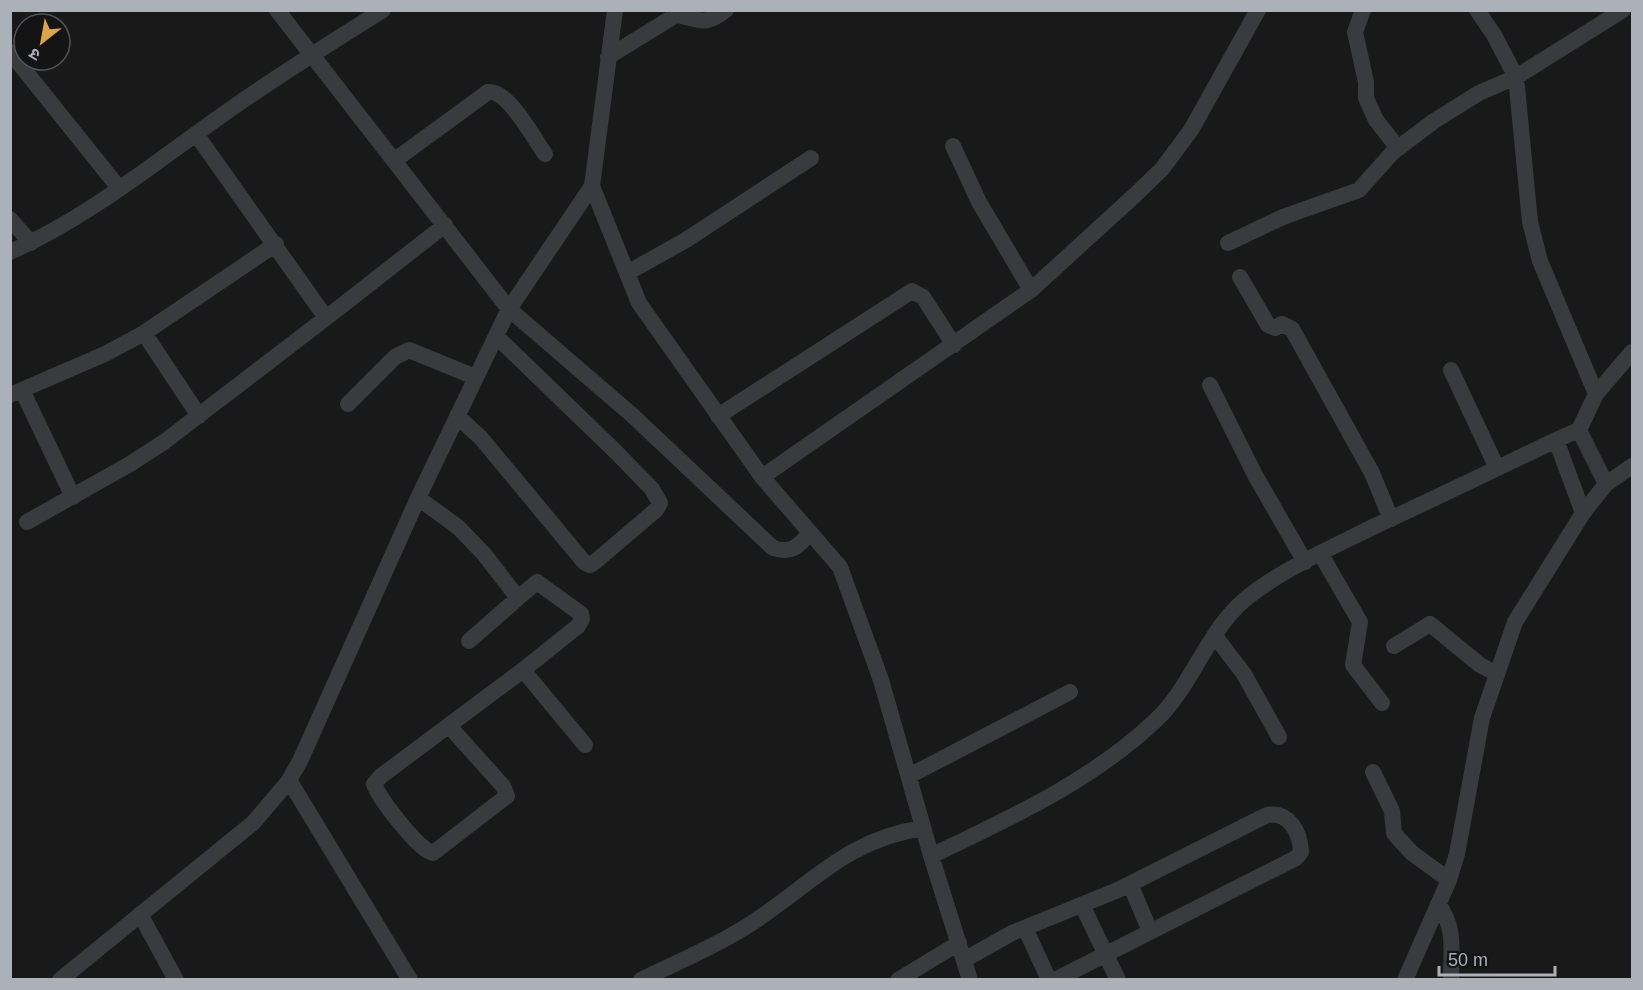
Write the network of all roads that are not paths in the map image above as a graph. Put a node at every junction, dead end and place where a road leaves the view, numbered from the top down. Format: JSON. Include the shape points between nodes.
{"nodes":[{"id":1,"x":277,"y":10,"type":"edge"},
{"id":2,"x":382,"y":10,"type":"edge"},
{"id":3,"x":615,"y":10,"type":"edge"},
{"id":4,"x":726,"y":10,"type":"edge"},
{"id":5,"x":1258,"y":10,"type":"edge"},
{"id":6,"x":1362,"y":10,"type":"edge"},
{"id":7,"x":1477,"y":10,"type":"edge"},
{"id":8,"x":1623,"y":10,"type":"edge"},
{"id":9,"x":10,"y":52,"type":"edge"},
{"id":10,"x":312,"y":54,"type":"junction"},
{"id":11,"x":608,"y":57,"type":"junction"},
{"id":12,"x":1516,"y":77,"type":"junction"},
{"id":13,"x":196,"y":134,"type":"junction"},
{"id":14,"x":953,"y":146,"type":"dead end"},
{"id":15,"x":1398,"y":148,"type":"junction"},
{"id":16,"x":545,"y":154,"type":"dead end"},
{"id":17,"x":811,"y":158,"type":"dead end"},
{"id":18,"x":394,"y":160,"type":"junction"},
{"id":19,"x":592,"y":186,"type":"junction"},
{"id":20,"x":119,"y":188,"type":"junction"},
{"id":21,"x":10,"y":219,"type":"edge"},
{"id":22,"x":445,"y":225,"type":"junction"},
{"id":23,"x":31,"y":243,"type":"junction"},
{"id":24,"x":1228,"y":243,"type":"dead end"},
{"id":25,"x":276,"y":244,"type":"junction"},
{"id":26,"x":10,"y":252,"type":"edge"},
{"id":27,"x":627,"y":273,"type":"junction"},
{"id":28,"x":1240,"y":277,"type":"dead end"},
{"id":29,"x":1031,"y":290,"type":"junction"},
{"id":30,"x":509,"y":309,"type":"junction"},
{"id":31,"x":326,"y":318,"type":"junction"},
{"id":32,"x":144,"y":333,"type":"junction"},
{"id":33,"x":496,"y":336,"type":"junction"},
{"id":34,"x":954,"y":345,"type":"junction"},
{"id":35,"x":1632,"y":352,"type":"edge"},
{"id":36,"x":1451,"y":370,"type":"dead end"},
{"id":37,"x":475,"y":377,"type":"junction"},
{"id":38,"x":1210,"y":385,"type":"dead end"},
{"id":39,"x":16,"y":392,"type":"edge"},
{"id":40,"x":1596,"y":394,"type":"junction"},
{"id":41,"x":348,"y":404,"type":"dead end"},
{"id":42,"x":199,"y":416,"type":"junction"},
{"id":43,"x":457,"y":416,"type":"junction"},
{"id":44,"x":718,"y":416,"type":"junction"},
{"id":45,"x":1579,"y":430,"type":"junction"},
{"id":46,"x":1556,"y":440,"type":"junction"},
{"id":47,"x":1632,"y":466,"type":"edge"},
{"id":48,"x":1497,"y":468,"type":"junction"},
{"id":49,"x":762,"y":477,"type":"junction"},
{"id":50,"x":1606,"y":484,"type":"junction"},
{"id":51,"x":73,"y":496,"type":"junction"},
{"id":52,"x":418,"y":498,"type":"junction"},
{"id":53,"x":1583,"y":513,"type":"junction"},
{"id":54,"x":1390,"y":519,"type":"junction"},
{"id":55,"x":27,"y":522,"type":"dead end"},
{"id":56,"x":801,"y":542,"type":"junction"},
{"id":57,"x":1312,"y":558,"type":"junction"},
{"id":58,"x":518,"y":598,"type":"junction"},
{"id":59,"x":1215,"y":636,"type":"junction"},
{"id":60,"x":470,"y":640,"type":"dead end"},
{"id":61,"x":1394,"y":646,"type":"dead end"},
{"id":62,"x":523,"y":670,"type":"junction"},
{"id":63,"x":1497,"y":674,"type":"junction"},
{"id":64,"x":1070,"y":692,"type":"dead end"},
{"id":65,"x":1382,"y":703,"type":"dead end"},
{"id":66,"x":449,"y":726,"type":"junction"},
{"id":67,"x":1279,"y":737,"type":"dead end"},
{"id":68,"x":585,"y":745,"type":"dead end"},
{"id":69,"x":1373,"y":772,"type":"dead end"},
{"id":70,"x":909,"y":776,"type":"junction"},
{"id":71,"x":289,"y":780,"type":"junction"},
{"id":72,"x":908,"y":831,"type":"junction"},
{"id":73,"x":931,"y":856,"type":"junction"},
{"id":74,"x":1449,"y":880,"type":"junction"},
{"id":75,"x":1130,"y":884,"type":"junction"},
{"id":76,"x":1438,"y":904,"type":"junction"},
{"id":77,"x":1082,"y":905,"type":"junction"},
{"id":78,"x":140,"y":914,"type":"junction"},
{"id":79,"x":1024,"y":928,"type":"junction"},
{"id":80,"x":1150,"y":931,"type":"junction"},
{"id":81,"x":958,"y":943,"type":"junction"},
{"id":82,"x":1106,"y":953,"type":"junction"},
{"id":83,"x":964,"y":960,"type":"junction"},
{"id":84,"x":60,"y":980,"type":"edge"},
{"id":85,"x":176,"y":980,"type":"edge"},
{"id":86,"x":410,"y":980,"type":"edge"},
{"id":87,"x":641,"y":980,"type":"edge"},
{"id":88,"x":898,"y":980,"type":"edge"},
{"id":89,"x":970,"y":980,"type":"edge"},
{"id":90,"x":1049,"y":980,"type":"edge"},
{"id":91,"x":1055,"y":980,"type":"edge"},
{"id":92,"x":1118,"y":980,"type":"edge"},
{"id":93,"x":1405,"y":980,"type":"edge"},
{"id":94,"x":1451,"y":980,"type":"edge"}],
"edges":[{"from":1,"to":10,"type":"street"},
{"from":2,"to":10,"type":"street"},
{"from":3,"to":11,"type":"street"},
{"from":4,"to":11,"type":"street","via":[[698,22],[676,15]]},
{"from":5,"to":29,"type":"street","via":[[1191,130],[1162,169]]},
{"from":6,"to":15,"type":"street","via":[[1356,32],[1366,98],[1376,120]]},
{"from":7,"to":12,"type":"street"},
{"from":8,"to":12,"type":"street"},
{"from":9,"to":20,"type":"street"},
{"from":10,"to":13,"type":"street"},
{"from":10,"to":18,"type":"street"},
{"from":11,"to":19,"type":"street"},
{"from":12,"to":15,"type":"street","via":[[1479,93]]},
{"from":12,"to":40,"type":"street","via":[[1530,222],[1540,261]]},
{"from":13,"to":20,"type":"street"},
{"from":13,"to":25,"type":"street"},
{"from":14,"to":29,"type":"street","via":[[979,202]]},
{"from":15,"to":24,"type":"street","via":[[1359,190],[1283,217]]},
{"from":16,"to":18,"type":"street","via":[[512,107],[494,91]]},
{"from":17,"to":27,"type":"street","via":[[686,240]]},
{"from":18,"to":22,"type":"street"},
{"from":19,"to":27,"type":"street"},
{"from":19,"to":30,"type":"street"},
{"from":20,"to":23,"type":"street"},
{"from":21,"to":23,"type":"street"},
{"from":22,"to":30,"type":"street"},
{"from":22,"to":31,"type":"street"},
{"from":23,"to":26,"type":"street"},
{"from":25,"to":31,"type":"street"},
{"from":25,"to":32,"type":"street"},
{"from":27,"to":44,"type":"street","via":[[639,303]]},
{"from":28,"to":54,"type":"street","via":[[1268,325],[1275,328],[1282,324],[1292,329],[1372,472]]},
{"from":29,"to":34,"type":"street"},
{"from":30,"to":33,"type":"street"},
{"from":30,"to":56,"type":"street","via":[[632,415],[773,548],[783,552]]},
{"from":31,"to":42,"type":"street"},
{"from":32,"to":39,"type":"street"},
{"from":32,"to":42,"type":"street"},
{"from":33,"to":37,"type":"street"},
{"from":33,"to":43,"type":"street","via":[[616,452],[652,489],[660,503],[590,565],[481,438]]},
{"from":34,"to":44,"type":"street","via":[[923,297],[912,291]]},
{"from":34,"to":49,"type":"street"},
{"from":35,"to":40,"type":"street"},
{"from":36,"to":48,"type":"street"},
{"from":37,"to":41,"type":"street","via":[[409,350],[395,357]]},
{"from":37,"to":43,"type":"street"},
{"from":38,"to":57,"type":"street","via":[[1255,475]]},
{"from":39,"to":51,"type":"street"},
{"from":40,"to":45,"type":"street"},
{"from":42,"to":51,"type":"street","via":[[130,464]]},
{"from":43,"to":52,"type":"street"},
{"from":44,"to":49,"type":"street"},
{"from":45,"to":46,"type":"street"},
{"from":45,"to":50,"type":"street"},
{"from":46,"to":48,"type":"street"},
{"from":46,"to":53,"type":"street"},
{"from":47,"to":50,"type":"street"},
{"from":48,"to":54,"type":"street"},
{"from":49,"to":56,"type":"street"},
{"from":50,"to":53,"type":"street"},
{"from":51,"to":55,"type":"street"},
{"from":52,"to":58,"type":"street","via":[[458,528]]},
{"from":52,"to":71,"type":"street"},
{"from":53,"to":63,"type":"street","via":[[1515,622]]},
{"from":54,"to":57,"type":"street"},
{"from":56,"to":70,"type":"street","via":[[840,567],[865,631]]},
{"from":57,"to":59,"type":"street","via":[[1248,596]]},
{"from":57,"to":65,"type":"street","via":[[1360,622],[1353,665]]},
{"from":58,"to":60,"type":"street"},
{"from":58,"to":62,"type":"street","via":[[537,582],[581,614],[582,619]]},
{"from":59,"to":67,"type":"street","via":[[1244,674]]},
{"from":59,"to":73,"type":"street","via":[[1161,714],[1109,759],[1034,807]]},
{"from":61,"to":63,"type":"street","via":[[1430,624]]},
{"from":62,"to":66,"type":"street"},
{"from":62,"to":68,"type":"street"},
{"from":63,"to":74,"type":"street","via":[[1482,718]]},
{"from":64,"to":70,"type":"street"},
{"from":66,"to":66,"type":"street","via":[[374,784],[429,853],[507,796],[503,786]]},
{"from":69,"to":74,"type":"street","via":[[1392,811],[1394,833],[1412,853]]},
{"from":70,"to":72,"type":"street"},
{"from":71,"to":78,"type":"street","via":[[252,823]]},
{"from":71,"to":86,"type":"street"},
{"from":72,"to":73,"type":"street"},
{"from":72,"to":87,"type":"street","via":[[868,842],[831,864],[743,929]]},
{"from":73,"to":81,"type":"street"},
{"from":74,"to":76,"type":"street"},
{"from":75,"to":77,"type":"street"},
{"from":75,"to":80,"type":"street"},
{"from":75,"to":80,"type":"street","via":[[1267,815],[1277,813],[1286,817],[1300,842],[1301,852],[1296,858]]},
{"from":76,"to":93,"type":"street"},
{"from":76,"to":94,"type":"street","via":[[1452,927]]},
{"from":77,"to":79,"type":"street"},
{"from":77,"to":82,"type":"street"},
{"from":78,"to":84,"type":"street"},
{"from":78,"to":85,"type":"street"},
{"from":79,"to":83,"type":"street"},
{"from":79,"to":90,"type":"street"},
{"from":80,"to":82,"type":"street"},
{"from":81,"to":83,"type":"street"},
{"from":81,"to":88,"type":"street"},
{"from":82,"to":91,"type":"street"},
{"from":82,"to":92,"type":"street"},
{"from":83,"to":89,"type":"street"}]}
